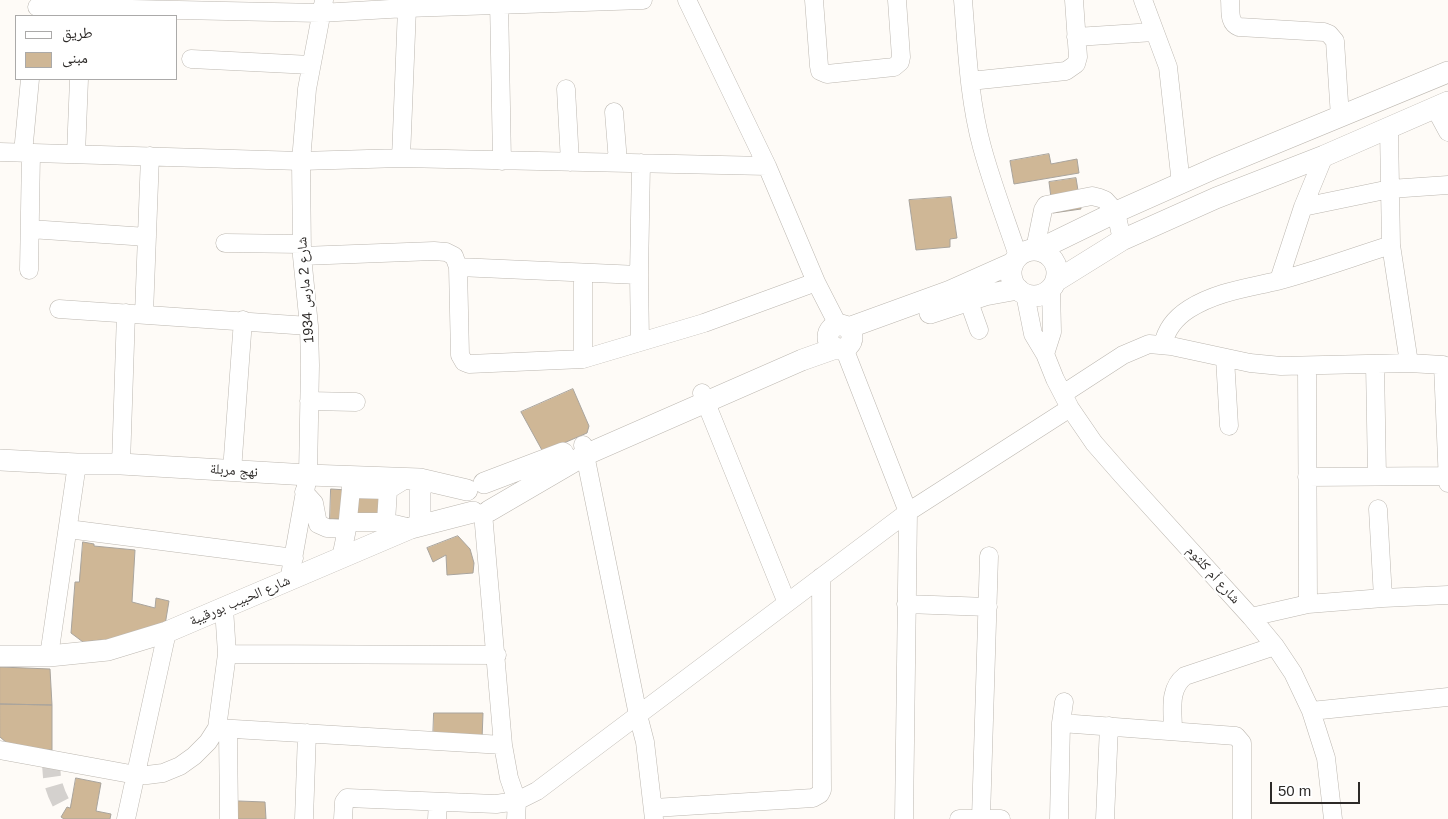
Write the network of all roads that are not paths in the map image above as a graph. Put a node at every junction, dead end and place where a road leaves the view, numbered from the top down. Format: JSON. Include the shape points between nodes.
{"nodes":[{"id":1,"x":613,"y":0,"type":"edge"},
{"id":2,"x":643,"y":0,"type":"edge"},
{"id":3,"x":687,"y":0,"type":"edge"},
{"id":4,"x":814,"y":0,"type":"edge"},
{"id":5,"x":897,"y":0,"type":"edge"},
{"id":6,"x":963,"y":0,"type":"edge"},
{"id":7,"x":1074,"y":0,"type":"edge"},
{"id":8,"x":1143,"y":0,"type":"edge"},
{"id":9,"x":1230,"y":0,"type":"edge"},
{"id":10,"x":499,"y":2,"type":"edge"},
{"id":11,"x":322,"y":7,"type":"edge"},
{"id":12,"x":37,"y":8,"type":"edge"},
{"id":13,"x":87,"y":8,"type":"edge"},
{"id":14,"x":406,"y":8,"type":"junction"},
{"id":15,"x":1154,"y":32,"type":"junction"},
{"id":16,"x":1076,"y":37,"type":"junction"},
{"id":17,"x":190,"y":59,"type":"dead end"},
{"id":18,"x":312,"y":65,"type":"junction"},
{"id":19,"x":1448,"y":72,"type":"edge"},
{"id":20,"x":30,"y":80,"type":"edge"},
{"id":21,"x":79,"y":80,"type":"edge"},
{"id":22,"x":970,"y":81,"type":"junction"},
{"id":23,"x":566,"y":89,"type":"dead end"},
{"id":24,"x":1441,"y":105,"type":"edge"},
{"id":25,"x":614,"y":112,"type":"dead end"},
{"id":26,"x":1340,"y":117,"type":"junction"},
{"id":27,"x":1389,"y":129,"type":"junction"},
{"id":28,"x":1448,"y":132,"type":"edge"},
{"id":29,"x":0,"y":152,"type":"edge"},
{"id":30,"x":27,"y":153,"type":"junction"},
{"id":31,"x":76,"y":154,"type":"junction"},
{"id":32,"x":150,"y":156,"type":"junction"},
{"id":33,"x":1324,"y":156,"type":"junction"},
{"id":34,"x":401,"y":158,"type":"junction"},
{"id":35,"x":301,"y":161,"type":"junction"},
{"id":36,"x":502,"y":161,"type":"junction"},
{"id":37,"x":570,"y":162,"type":"junction"},
{"id":38,"x":618,"y":162,"type":"junction"},
{"id":39,"x":641,"y":164,"type":"junction"},
{"id":40,"x":767,"y":166,"type":"junction"},
{"id":41,"x":1181,"y":184,"type":"junction"},
{"id":42,"x":1448,"y":185,"type":"edge"},
{"id":43,"x":1390,"y":189,"type":"junction"},
{"id":44,"x":1303,"y":207,"type":"junction"},
{"id":45,"x":1116,"y":212,"type":"junction"},
{"id":46,"x":30,"y":229,"type":"junction"},
{"id":47,"x":147,"y":237,"type":"junction"},
{"id":48,"x":1122,"y":240,"type":"junction"},
{"id":49,"x":225,"y":243,"type":"dead end"},
{"id":50,"x":1391,"y":245,"type":"junction"},
{"id":51,"x":302,"y":250,"type":"junction"},
{"id":52,"x":1026,"y":254,"type":"junction"},
{"id":53,"x":458,"y":267,"type":"junction"},
{"id":54,"x":29,"y":270,"type":"dead end"},
{"id":55,"x":583,"y":273,"type":"junction"},
{"id":56,"x":639,"y":274,"type":"junction"},
{"id":57,"x":1279,"y":280,"type":"junction"},
{"id":58,"x":816,"y":282,"type":"junction"},
{"id":59,"x":1054,"y":284,"type":"junction"},
{"id":60,"x":1022,"y":291,"type":"junction"},
{"id":61,"x":965,"y":293,"type":"junction"},
{"id":62,"x":58,"y":308,"type":"dead end"},
{"id":63,"x":126,"y":313,"type":"junction"},
{"id":64,"x":144,"y":314,"type":"junction"},
{"id":65,"x":243,"y":320,"type":"junction"},
{"id":66,"x":309,"y":326,"type":"junction"},
{"id":67,"x":979,"y":330,"type":"dead end"},
{"id":68,"x":841,"y":338,"type":"junction"},
{"id":69,"x":640,"y":342,"type":"junction"},
{"id":70,"x":1163,"y":345,"type":"junction"},
{"id":71,"x":1045,"y":354,"type":"junction"},
{"id":72,"x":582,"y":358,"type":"junction"},
{"id":73,"x":1225,"y":358,"type":"junction"},
{"id":74,"x":1409,"y":363,"type":"junction"},
{"id":75,"x":1376,"y":364,"type":"junction"},
{"id":76,"x":1307,"y":366,"type":"junction"},
{"id":77,"x":1446,"y":366,"type":"edge"},
{"id":78,"x":704,"y":398,"type":"junction"},
{"id":79,"x":1066,"y":401,"type":"junction"},
{"id":80,"x":308,"y":402,"type":"junction"},
{"id":81,"x":356,"y":402,"type":"dead end"},
{"id":82,"x":1229,"y":426,"type":"dead end"},
{"id":83,"x":584,"y":450,"type":"junction"},
{"id":84,"x":0,"y":460,"type":"edge"},
{"id":85,"x":77,"y":464,"type":"junction"},
{"id":86,"x":121,"y":464,"type":"junction"},
{"id":87,"x":232,"y":471,"type":"junction"},
{"id":88,"x":1377,"y":476,"type":"junction"},
{"id":89,"x":1448,"y":476,"type":"edge"},
{"id":90,"x":1307,"y":477,"type":"junction"},
{"id":91,"x":413,"y":479,"type":"junction"},
{"id":92,"x":351,"y":483,"type":"junction"},
{"id":93,"x":1448,"y":483,"type":"edge"},
{"id":94,"x":306,"y":484,"type":"junction"},
{"id":95,"x":476,"y":487,"type":"junction"},
{"id":96,"x":388,"y":490,"type":"junction"},
{"id":97,"x":1378,"y":509,"type":"dead end"},
{"id":98,"x":482,"y":512,"type":"junction"},
{"id":99,"x":908,"y":512,"type":"junction"},
{"id":100,"x":386,"y":522,"type":"junction"},
{"id":101,"x":348,"y":525,"type":"junction"},
{"id":102,"x":416,"y":526,"type":"junction"},
{"id":103,"x":68,"y":529,"type":"junction"},
{"id":104,"x":989,"y":556,"type":"dead end"},
{"id":105,"x":294,"y":558,"type":"junction"},
{"id":106,"x":341,"y":558,"type":"junction"},
{"id":107,"x":821,"y":577,"type":"junction"},
{"id":108,"x":290,"y":581,"type":"junction"},
{"id":109,"x":1448,"y":595,"type":"edge"},
{"id":110,"x":1383,"y":598,"type":"junction"},
{"id":111,"x":787,"y":603,"type":"junction"},
{"id":112,"x":906,"y":604,"type":"junction"},
{"id":113,"x":1308,"y":604,"type":"junction"},
{"id":114,"x":988,"y":607,"type":"junction"},
{"id":115,"x":224,"y":608,"type":"junction"},
{"id":116,"x":1251,"y":617,"type":"junction"},
{"id":117,"x":167,"y":632,"type":"junction"},
{"id":118,"x":1275,"y":646,"type":"junction"},
{"id":119,"x":227,"y":654,"type":"junction"},
{"id":120,"x":497,"y":655,"type":"junction"},
{"id":121,"x":0,"y":656,"type":"edge"},
{"id":122,"x":49,"y":656,"type":"junction"},
{"id":123,"x":1448,"y":697,"type":"edge"},
{"id":124,"x":1064,"y":702,"type":"dead end"},
{"id":125,"x":1311,"y":711,"type":"junction"},
{"id":126,"x":638,"y":715,"type":"junction"},
{"id":127,"x":1062,"y":723,"type":"junction"},
{"id":128,"x":1109,"y":726,"type":"junction"},
{"id":129,"x":223,"y":729,"type":"junction"},
{"id":130,"x":1173,"y":731,"type":"junction"},
{"id":131,"x":307,"y":734,"type":"junction"},
{"id":132,"x":503,"y":745,"type":"junction"},
{"id":133,"x":0,"y":750,"type":"edge"},
{"id":134,"x":136,"y":774,"type":"junction"},
{"id":135,"x":517,"y":801,"type":"junction"},
{"id":136,"x":438,"y":810,"type":"edge"},
{"id":137,"x":654,"y":813,"type":"edge"},
{"id":138,"x":981,"y":818,"type":"edge"},
{"id":139,"x":126,"y":819,"type":"edge"},
{"id":140,"x":229,"y":819,"type":"edge"},
{"id":141,"x":304,"y":819,"type":"edge"},
{"id":142,"x":343,"y":819,"type":"edge"},
{"id":143,"x":516,"y":819,"type":"edge"},
{"id":144,"x":904,"y":819,"type":"edge"},
{"id":145,"x":959,"y":819,"type":"edge"},
{"id":146,"x":1001,"y":819,"type":"edge"},
{"id":147,"x":1059,"y":819,"type":"edge"},
{"id":148,"x":1105,"y":819,"type":"edge"},
{"id":149,"x":1242,"y":819,"type":"edge"},
{"id":150,"x":1333,"y":819,"type":"edge"}],
"edges":[{"from":1,"to":2,"type":"street"},
{"from":1,"to":10,"type":"street"},
{"from":3,"to":40,"type":"street"},
{"from":4,"to":5,"type":"street","via":[[818,66],[827,74],[898,65],[901,57]]},
{"from":6,"to":22,"type":"street"},
{"from":7,"to":16,"type":"street"},
{"from":8,"to":15,"type":"street"},
{"from":9,"to":26,"type":"street","via":[[1232,21],[1239,27],[1324,32],[1333,37]]},
{"from":10,"to":14,"type":"street"},
{"from":10,"to":36,"type":"street"},
{"from":11,"to":13,"type":"street"},
{"from":11,"to":14,"type":"street"},
{"from":11,"to":18,"type":"street","name":"شارع 2 مارس 1934"},
{"from":12,"to":13,"type":"street"},
{"from":14,"to":34,"type":"street"},
{"from":15,"to":16,"type":"street"},
{"from":15,"to":41,"type":"street","via":[[1168,67]]},
{"from":16,"to":22,"type":"street","via":[[1078,58],[1076,64],[1066,71]]},
{"from":17,"to":18,"type":"street"},
{"from":18,"to":35,"type":"street","name":"شارع 2 مارس 1934"},
{"from":19,"to":26,"type":"main road"},
{"from":20,"to":30,"type":"street"},
{"from":21,"to":31,"type":"street"},
{"from":22,"to":52,"type":"street","via":[[982,146]]},
{"from":23,"to":37,"type":"street"},
{"from":24,"to":27,"type":"main road"},
{"from":24,"to":28,"type":"street"},
{"from":25,"to":38,"type":"street"},
{"from":26,"to":41,"type":"main road"},
{"from":27,"to":33,"type":"main road"},
{"from":27,"to":43,"type":"street"},
{"from":29,"to":30,"type":"street"},
{"from":30,"to":31,"type":"street"},
{"from":30,"to":46,"type":"street"},
{"from":31,"to":32,"type":"street"},
{"from":32,"to":35,"type":"street"},
{"from":32,"to":47,"type":"street"},
{"from":33,"to":44,"type":"street"},
{"from":33,"to":48,"type":"main road","via":[[1216,198]]},
{"from":34,"to":35,"type":"street"},
{"from":34,"to":36,"type":"street"},
{"from":35,"to":51,"type":"street","name":"شارع 2 مارس 1934"},
{"from":36,"to":37,"type":"street"},
{"from":37,"to":38,"type":"street"},
{"from":38,"to":39,"type":"street"},
{"from":39,"to":40,"type":"street"},
{"from":39,"to":56,"type":"street"},
{"from":40,"to":58,"type":"street"},
{"from":41,"to":45,"type":"main road"},
{"from":42,"to":43,"type":"street"},
{"from":43,"to":44,"type":"street"},
{"from":43,"to":50,"type":"street"},
{"from":44,"to":57,"type":"street"},
{"from":45,"to":48,"type":"street"},
{"from":45,"to":52,"type":"main road"},
{"from":45,"to":52,"type":"street","via":[[1105,200],[1092,196],[1049,203],[1043,210]]},
{"from":46,"to":47,"type":"street"},
{"from":46,"to":54,"type":"street"},
{"from":47,"to":64,"type":"street"},
{"from":48,"to":59,"type":"main road"},
{"from":49,"to":51,"type":"street"},
{"from":50,"to":57,"type":"street"},
{"from":50,"to":74,"type":"street"},
{"from":51,"to":53,"type":"street","via":[[446,252],[454,256]]},
{"from":51,"to":66,"type":"street","name":"شارع 2 مارس 1934"},
{"from":52,"to":59,"type":"main road","via":[[1046,253],[1052,258],[1057,273]]},
{"from":52,"to":60,"type":"main road","via":[[1011,278]]},
{"from":52,"to":61,"type":"main road"},
{"from":53,"to":55,"type":"street"},
{"from":53,"to":72,"type":"street","via":[[460,356],[464,362]]},
{"from":55,"to":56,"type":"street"},
{"from":55,"to":72,"type":"street"},
{"from":56,"to":69,"type":"street"},
{"from":57,"to":70,"type":"street","via":[[1232,291],[1188,309],[1170,324]]},
{"from":58,"to":68,"type":"street"},
{"from":58,"to":69,"type":"street","via":[[704,323]]},
{"from":59,"to":60,"type":"main road","via":[[1044,294],[1035,296]]},
{"from":59,"to":71,"type":"street","via":[[1052,332]]},
{"from":60,"to":61,"type":"main road","via":[[985,295]]},
{"from":60,"to":71,"type":"street","name":"شارع أم كلثوم","via":[[1033,334]]},
{"from":61,"to":67,"type":"street"},
{"from":61,"to":68,"type":"main road"},
{"from":62,"to":63,"type":"street"},
{"from":63,"to":64,"type":"street"},
{"from":63,"to":86,"type":"street"},
{"from":64,"to":65,"type":"street"},
{"from":65,"to":66,"type":"street"},
{"from":65,"to":87,"type":"street"},
{"from":66,"to":80,"type":"street","name":"شارع 2 مارس 1934"},
{"from":68,"to":78,"type":"main road","via":[[802,360]]},
{"from":68,"to":99,"type":"street"},
{"from":69,"to":72,"type":"street"},
{"from":70,"to":73,"type":"street"},
{"from":70,"to":79,"type":"street","via":[[1149,344],[1123,355]]},
{"from":71,"to":79,"type":"street","name":"شارع أم كلثوم"},
{"from":73,"to":76,"type":"street","via":[[1250,363]]},
{"from":73,"to":82,"type":"street"},
{"from":74,"to":75,"type":"street"},
{"from":74,"to":77,"type":"street"},
{"from":75,"to":76,"type":"street"},
{"from":75,"to":88,"type":"street"},
{"from":76,"to":90,"type":"street"},
{"from":77,"to":89,"type":"street"},
{"from":78,"to":83,"type":"main road"},
{"from":78,"to":111,"type":"street"},
{"from":79,"to":99,"type":"street"},
{"from":79,"to":116,"type":"street","name":"شارع أم كلثوم","via":[[1094,443]]},
{"from":80,"to":81,"type":"street"},
{"from":80,"to":94,"type":"street","name":"شارع 2 مارس 1934"},
{"from":83,"to":95,"type":"main road"},
{"from":83,"to":98,"type":"main road","name":"شارع الحبيب بورقيبة"},
{"from":83,"to":126,"type":"street"},
{"from":84,"to":85,"type":"main road","name":"نهج مربلة"},
{"from":85,"to":86,"type":"main road","name":"نهج مربلة"},
{"from":85,"to":103,"type":"street"},
{"from":86,"to":87,"type":"main road","name":"نهج مربلة"},
{"from":87,"to":94,"type":"main road","name":"نهج مربلة"},
{"from":88,"to":89,"type":"street"},
{"from":88,"to":90,"type":"street"},
{"from":89,"to":93,"type":"street"},
{"from":90,"to":113,"type":"street"},
{"from":91,"to":92,"type":"main road","name":"نهج مربلة"},
{"from":91,"to":95,"type":"main road","name":"نهج مربلة"},
{"from":91,"to":96,"type":"street"},
{"from":91,"to":102,"type":"main road"},
{"from":92,"to":94,"type":"main road","name":"نهج مربلة"},
{"from":92,"to":96,"type":"street"},
{"from":92,"to":101,"type":"street"},
{"from":94,"to":101,"type":"street","via":[[318,524],[327,528]]},
{"from":94,"to":105,"type":"street","name":"شارع 2 مارس 1934"},
{"from":95,"to":98,"type":"main road","via":[[494,490],[496,496],[493,507]]},
{"from":96,"to":100,"type":"street"},
{"from":97,"to":110,"type":"street"},
{"from":98,"to":102,"type":"main road","name":"شارع الحبيب بورقيبة"},
{"from":98,"to":120,"type":"street"},
{"from":99,"to":107,"type":"street"},
{"from":99,"to":112,"type":"street"},
{"from":100,"to":101,"type":"street"},
{"from":100,"to":102,"type":"street"},
{"from":101,"to":106,"type":"street"},
{"from":102,"to":106,"type":"main road","name":"شارع الحبيب بورقيبة"},
{"from":103,"to":105,"type":"street"},
{"from":103,"to":122,"type":"street"},
{"from":104,"to":114,"type":"street"},
{"from":105,"to":108,"type":"street","name":"شارع 2 مارس 1934"},
{"from":106,"to":108,"type":"main road","name":"شارع الحبيب بورقيبة"},
{"from":107,"to":111,"type":"street"},
{"from":107,"to":137,"type":"street","via":[[820,794],[813,798]]},
{"from":108,"to":115,"type":"main road","name":"شارع الحبيب بورقيبة"},
{"from":109,"to":110,"type":"street"},
{"from":110,"to":113,"type":"street"},
{"from":111,"to":126,"type":"street"},
{"from":112,"to":114,"type":"street"},
{"from":112,"to":144,"type":"street"},
{"from":113,"to":116,"type":"street"},
{"from":114,"to":138,"type":"street"},
{"from":115,"to":117,"type":"main road","name":"شارع الحبيب بورقيبة"},
{"from":115,"to":119,"type":"street"},
{"from":116,"to":118,"type":"street","name":"شارع أم كلثوم"},
{"from":117,"to":122,"type":"main road","name":"شارع الحبيب بورقيبة","via":[[108,650]]},
{"from":117,"to":134,"type":"street"},
{"from":118,"to":125,"type":"street","name":"شارع أم كلثوم","via":[[1293,673]]},
{"from":118,"to":130,"type":"street","via":[[1185,676],[1177,682]]},
{"from":119,"to":120,"type":"street"},
{"from":119,"to":129,"type":"street"},
{"from":120,"to":132,"type":"street"},
{"from":121,"to":122,"type":"main road","name":"شارع الحبيب بورقيبة"},
{"from":123,"to":125,"type":"street"},
{"from":124,"to":127,"type":"street"},
{"from":125,"to":150,"type":"street","name":"شارع أم كلثوم","via":[[1326,758]]},
{"from":126,"to":135,"type":"street","via":[[537,791]]},
{"from":126,"to":137,"type":"street","via":[[645,742]]},
{"from":127,"to":128,"type":"street"},
{"from":127,"to":147,"type":"street"},
{"from":128,"to":130,"type":"street"},
{"from":128,"to":148,"type":"street"},
{"from":129,"to":131,"type":"street"},
{"from":129,"to":134,"type":"street","via":[[180,766],[163,773]]},
{"from":129,"to":140,"type":"street"},
{"from":130,"to":149,"type":"street","via":[[1240,738]]},
{"from":131,"to":132,"type":"street"},
{"from":131,"to":141,"type":"street"},
{"from":132,"to":135,"type":"street"},
{"from":133,"to":134,"type":"street"},
{"from":134,"to":139,"type":"street"},
{"from":135,"to":136,"type":"street"},
{"from":135,"to":143,"type":"street"},
{"from":136,"to":142,"type":"street","via":[[347,798]]},
{"from":138,"to":145,"type":"street"},
{"from":138,"to":146,"type":"street"}]}
